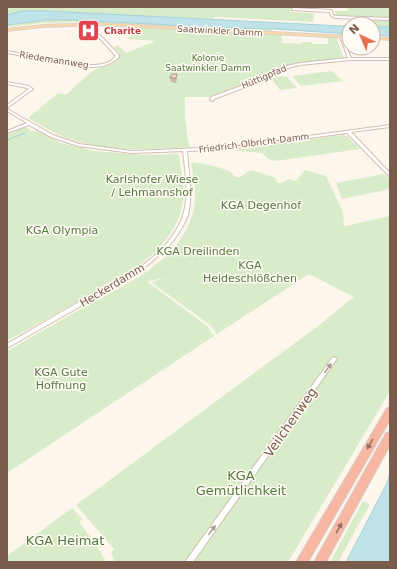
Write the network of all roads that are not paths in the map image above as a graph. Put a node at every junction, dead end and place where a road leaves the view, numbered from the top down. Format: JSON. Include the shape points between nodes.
{"nodes":[{"id":1,"x":293,"y":9,"type":"dead end"},
{"id":2,"x":390,"y":20,"type":"edge"},
{"id":3,"x":92,"y":25,"type":"junction"},
{"id":4,"x":7,"y":29,"type":"edge"},
{"id":5,"x":340,"y":37,"type":"joint"},
{"id":6,"x":7,"y":52,"type":"edge"},
{"id":7,"x":350,"y":59,"type":"junction"},
{"id":8,"x":390,"y":59,"type":"edge"},
{"id":9,"x":7,"y":83,"type":"edge"},
{"id":10,"x":212,"y":100,"type":"dead end"},
{"id":11,"x":7,"y":108,"type":"edge"},
{"id":12,"x":30,"y":123,"type":"junction"},
{"id":13,"x":390,"y":126,"type":"edge"},
{"id":14,"x":7,"y":132,"type":"edge"},
{"id":15,"x":348,"y":132,"type":"junction"},
{"id":16,"x":185,"y":151,"type":"junction"},
{"id":17,"x":390,"y":175,"type":"edge"},
{"id":18,"x":7,"y":346,"type":"edge"},
{"id":19,"x":334,"y":359,"type":"dead end"},
{"id":20,"x":390,"y":411,"type":"edge"},
{"id":21,"x":390,"y":436,"type":"edge"},
{"id":22,"x":189,"y":562,"type":"edge"},
{"id":23,"x":302,"y":562,"type":"edge"},
{"id":24,"x":320,"y":562,"type":"edge"}],
"edges":[{"from":1,"to":2,"type":"street","via":[[332,11],[333,16],[337,17]]},
{"from":3,"to":4,"type":"main road","name":"Saatwinkler Damm"},
{"from":3,"to":5,"type":"main road","name":"Saatwinkler Damm"},
{"from":3,"to":6,"type":"street","name":"Riedemannweg","via":[[117,54],[114,60],[101,66]]},
{"from":5,"to":7,"type":"street"},
{"from":7,"to":8,"type":"street","name":"Hüttigpfad"},
{"from":7,"to":10,"type":"street","name":"Hüttigpfad","via":[[288,67]]},
{"from":9,"to":11,"type":"street","via":[[28,86],[31,89]]},
{"from":11,"to":12,"type":"street","name":"Friedrich-Olbricht-Damm"},
{"from":12,"to":14,"type":"street"},
{"from":12,"to":16,"type":"street","name":"Friedrich-Olbricht-Damm","via":[[52,136],[78,145],[132,152]]},
{"from":13,"to":15,"type":"street","name":"Friedrich-Olbricht-Damm"},
{"from":15,"to":16,"type":"street","name":"Friedrich-Olbricht-Damm"},
{"from":15,"to":17,"type":"street"},
{"from":16,"to":18,"type":"street","name":"Heckerdamm","via":[[189,195],[187,210],[177,231],[164,248],[128,277]]},
{"from":22,"to":19,"type":"street","name":"Veilchenweg","one_way":true},
{"from":20,"to":23,"type":"highway","one_way":true},
{"from":24,"to":21,"type":"highway","one_way":true}]}
